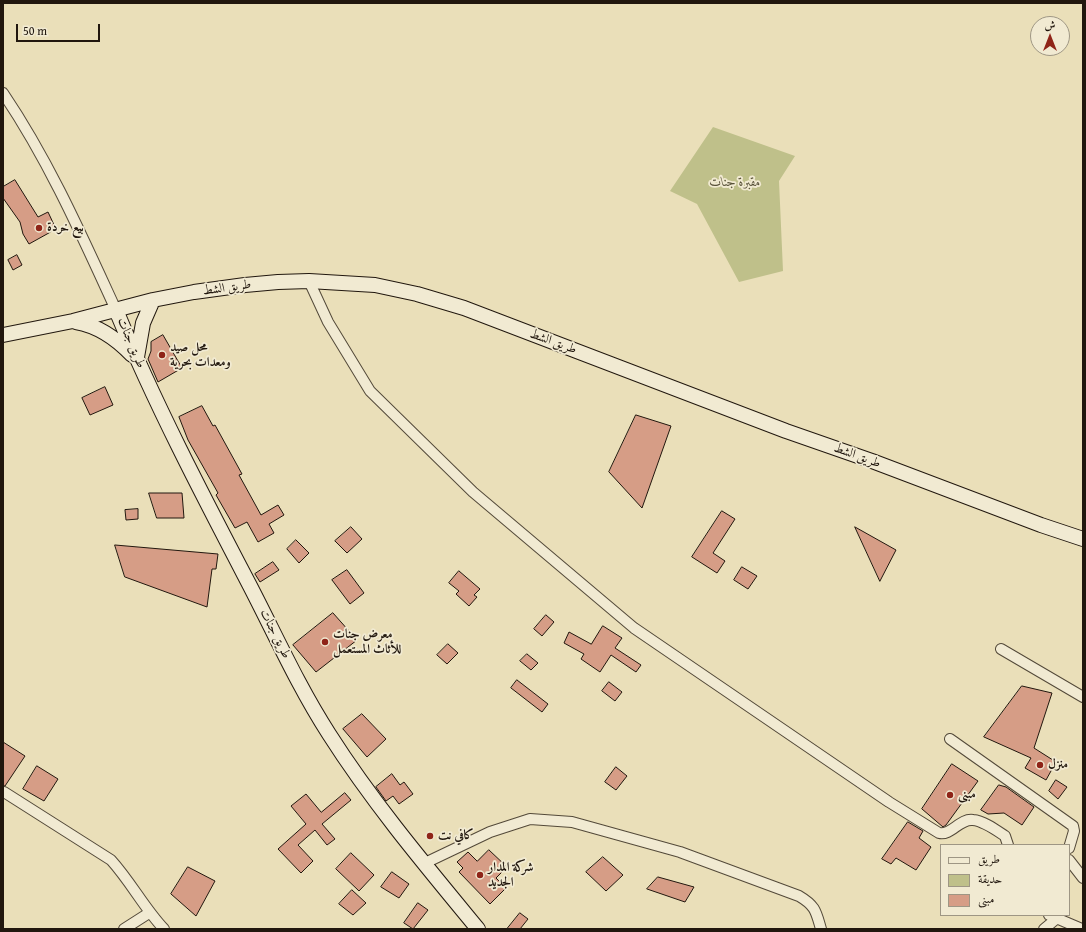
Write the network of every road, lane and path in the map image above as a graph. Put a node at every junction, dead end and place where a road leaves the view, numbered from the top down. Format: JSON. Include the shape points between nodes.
{"nodes":[{"id":1,"x":3,"y":93,"type":"edge"},
{"id":2,"x":308,"y":281,"type":"junction"},
{"id":3,"x":153,"y":300,"type":"junction"},
{"id":4,"x":116,"y":310,"type":"junction"},
{"id":5,"x":73,"y":321,"type":"junction"},
{"id":6,"x":3,"y":335,"type":"edge"},
{"id":7,"x":137,"y":359,"type":"junction"},
{"id":8,"x":1083,"y":539,"type":"edge"},
{"id":9,"x":1001,"y":649,"type":"dead end"},
{"id":10,"x":1083,"y":696,"type":"edge"},
{"id":11,"x":950,"y":739,"type":"dead end"},
{"id":12,"x":4,"y":792,"type":"edge"},
{"id":13,"x":1008,"y":844,"type":"edge"},
{"id":14,"x":1070,"y":844,"type":"edge"},
{"id":15,"x":1070,"y":861,"type":"edge"},
{"id":16,"x":425,"y":863,"type":"junction"},
{"id":17,"x":1083,"y":878,"type":"edge"},
{"id":18,"x":149,"y":913,"type":"junction"},
{"id":19,"x":1052,"y":917,"type":"edge"},
{"id":20,"x":124,"y":929,"type":"edge"},
{"id":21,"x":164,"y":929,"type":"edge"},
{"id":22,"x":478,"y":929,"type":"edge"},
{"id":23,"x":821,"y":929,"type":"edge"},
{"id":24,"x":1044,"y":929,"type":"edge"},
{"id":25,"x":1082,"y":929,"type":"edge"}],
"edges":[{"from":1,"to":4,"type":"street","via":[[30,135],[75,221]]},
{"from":2,"to":3,"type":"main road","name":"طريق الشط","via":[[245,285]]},
{"from":2,"to":8,"type":"main road","name":"طريق الشط","via":[[375,285],[464,308],[786,431],[872,460]]},
{"from":2,"to":13,"type":"street","via":[[328,322],[370,391],[473,492],[634,628],[889,802],[939,833],[946,833],[968,820],[974,820],[1005,836]]},
{"from":3,"to":4,"type":"main road","name":"طريق الشط"},
{"from":3,"to":7,"type":"main road","via":[[143,323]]},
{"from":4,"to":5,"type":"main road","name":"طريق الشط"},
{"from":4,"to":7,"type":"main road","name":"طريق جنات"},
{"from":5,"to":6,"type":"main road","name":"طريق الشط"},
{"from":5,"to":7,"type":"main road","via":[[98,328],[113,337]]},
{"from":7,"to":16,"type":"main road","name":"طريق جنات","via":[[300,684],[327,732],[404,839]]},
{"from":9,"to":10,"type":"street"},
{"from":11,"to":14,"type":"street","via":[[1073,826]]},
{"from":12,"to":18,"type":"street","via":[[111,860],[124,874]]},
{"from":15,"to":17,"type":"street"},
{"from":16,"to":22,"type":"main road","name":"طريق جنات"},
{"from":16,"to":23,"type":"street","via":[[490,832],[530,819],[572,822],[680,852],[799,896],[809,902],[817,913]]},
{"from":18,"to":20,"type":"street"},
{"from":18,"to":21,"type":"street"},
{"from":19,"to":24,"type":"street"},
{"from":19,"to":25,"type":"street"}]}
